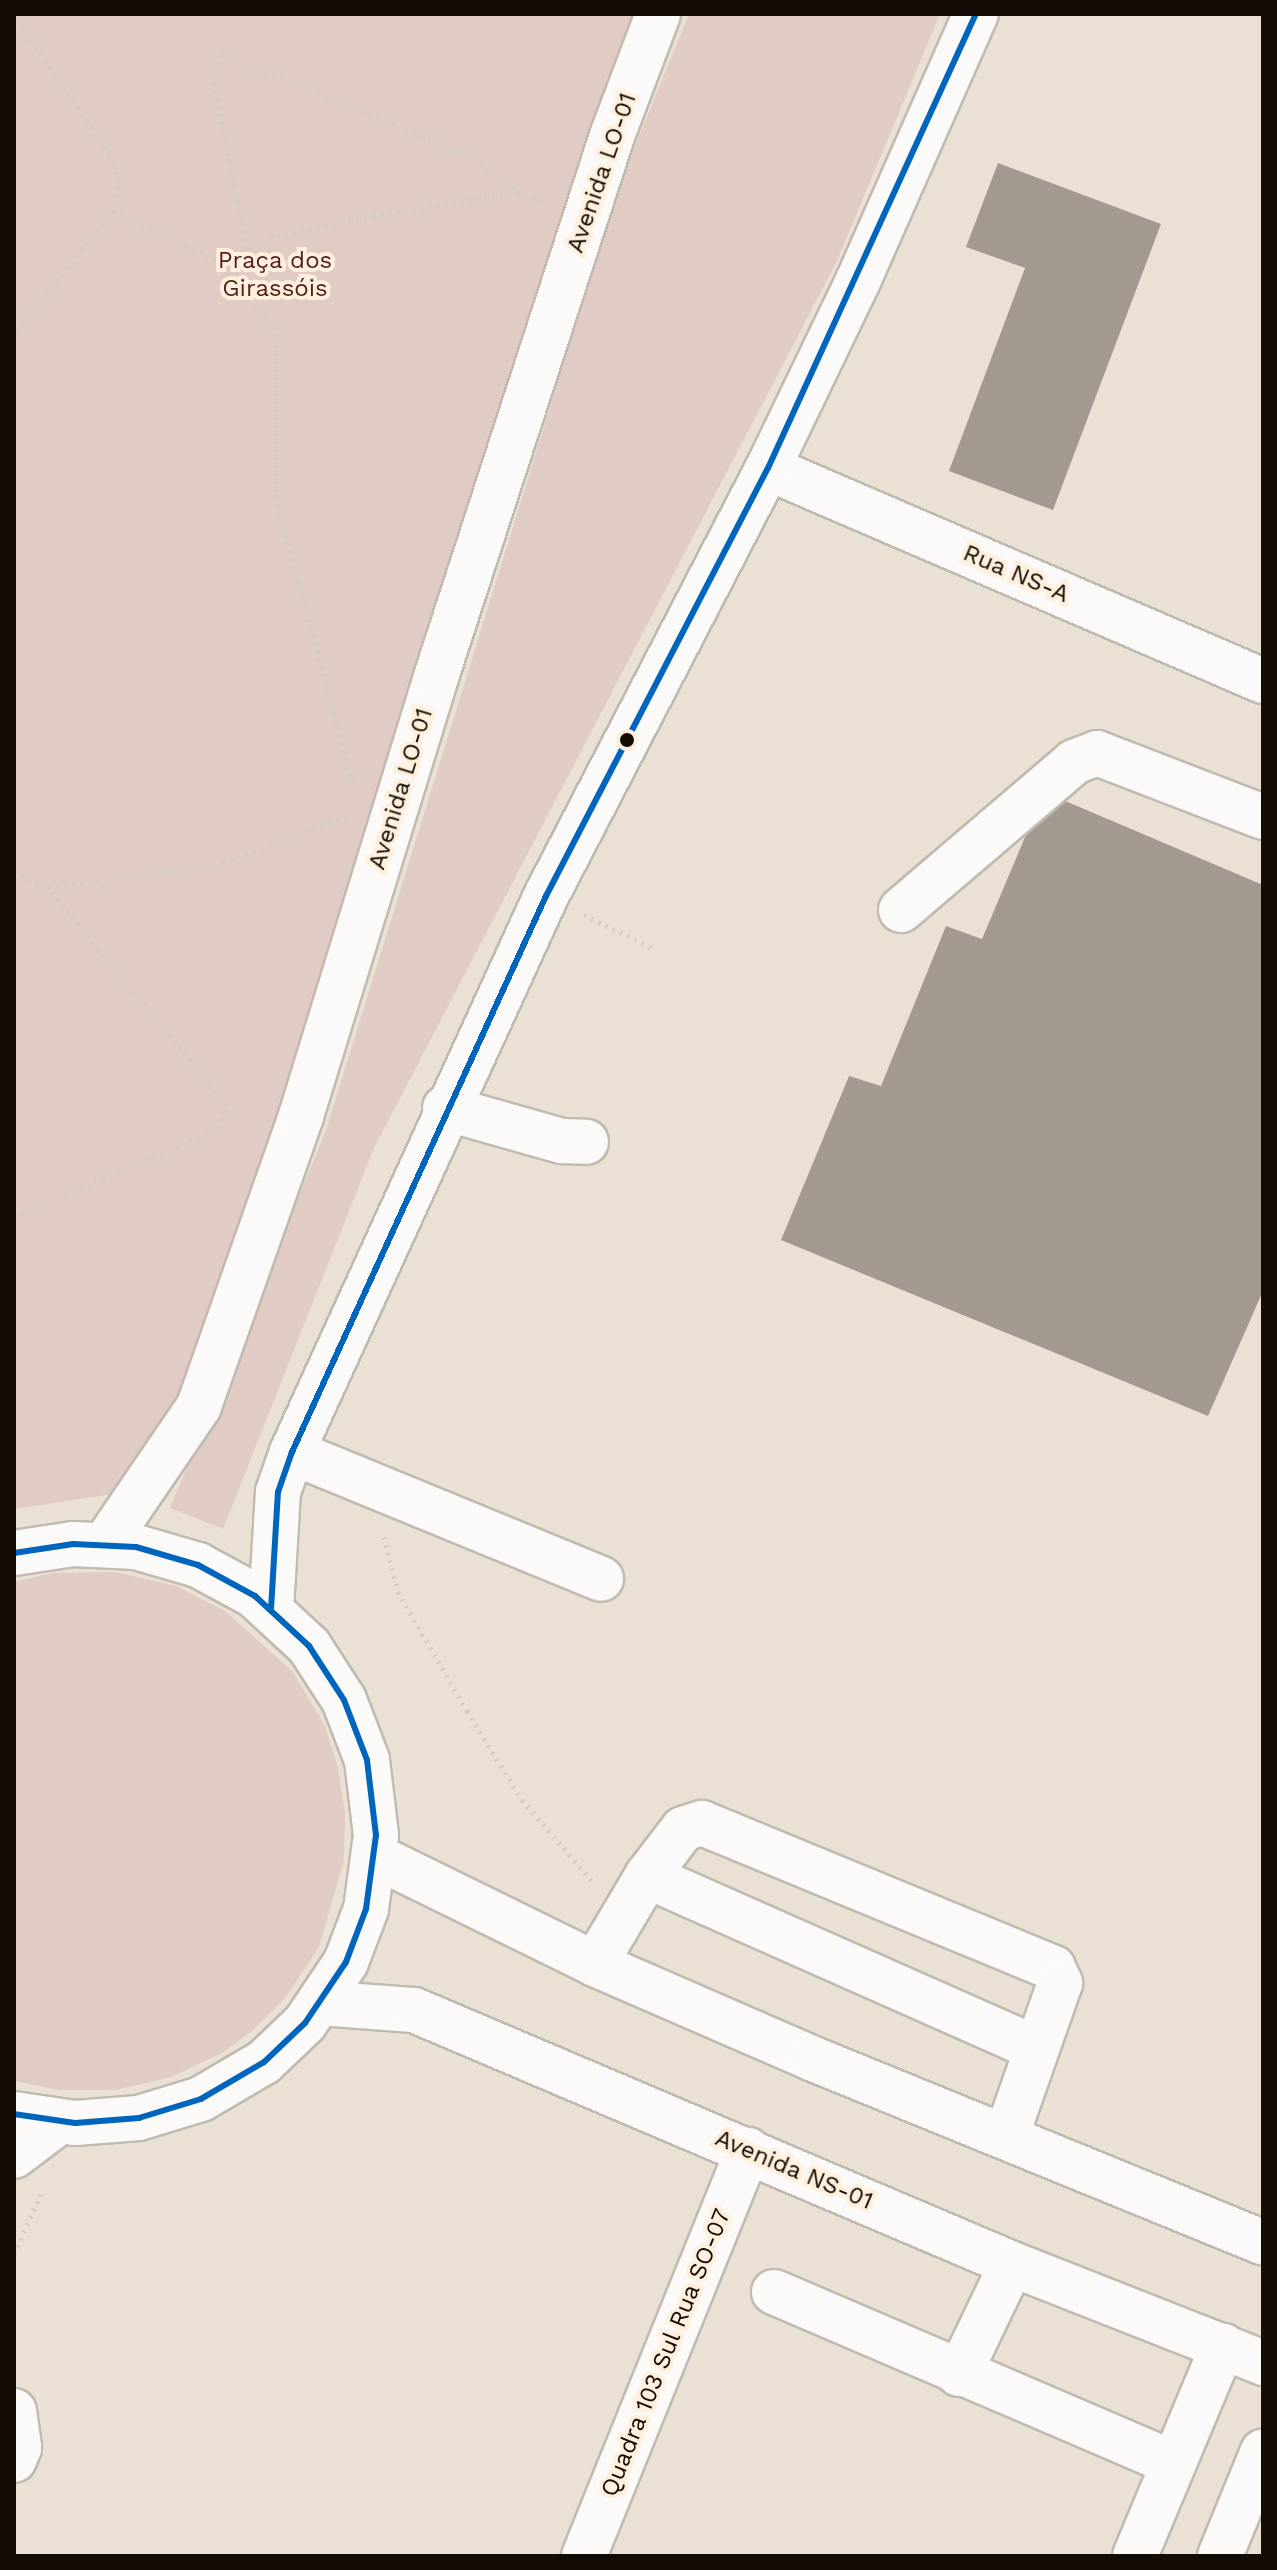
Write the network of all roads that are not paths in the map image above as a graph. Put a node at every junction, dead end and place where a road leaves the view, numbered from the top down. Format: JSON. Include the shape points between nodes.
{"nodes":[{"id":1,"x":658,"y":14,"type":"edge"},
{"id":2,"x":976,"y":14,"type":"edge"},
{"id":3,"x":768,"y":468,"type":"junction"},
{"id":4,"x":1263,"y":681,"type":"edge"},
{"id":5,"x":1263,"y":817,"type":"edge"},
{"id":6,"x":901,"y":910,"type":"dead end"},
{"id":7,"x":445,"y":1108,"type":"junction"},
{"id":8,"x":586,"y":1142,"type":"dead end"},
{"id":9,"x":292,"y":1452,"type":"junction"},
{"id":10,"x":105,"y":1544,"type":"junction"},
{"id":11,"x":14,"y":1553,"type":"edge"},
{"id":12,"x":601,"y":1579,"type":"dead end"},
{"id":13,"x":271,"y":1609,"type":"junction"},
{"id":14,"x":375,"y":1856,"type":"junction"},
{"id":15,"x":636,"y":1894,"type":"junction"},
{"id":16,"x":595,"y":1964,"type":"junction"},
{"id":17,"x":320,"y":2003,"type":"junction"},
{"id":18,"x":1036,"y":2048,"type":"junction"},
{"id":19,"x":14,"y":2114,"type":"edge"},
{"id":20,"x":59,"y":2122,"type":"junction"},
{"id":21,"x":1006,"y":2137,"type":"junction"},
{"id":22,"x":748,"y":2150,"type":"junction"},
{"id":23,"x":14,"y":2156,"type":"edge"},
{"id":24,"x":1263,"y":2242,"type":"edge"},
{"id":25,"x":1012,"y":2264,"type":"junction"},
{"id":26,"x":774,"y":2292,"type":"dead end"},
{"id":27,"x":1223,"y":2346,"type":"junction"},
{"id":28,"x":1263,"y":2363,"type":"edge"},
{"id":29,"x":959,"y":2374,"type":"junction"},
{"id":30,"x":14,"y":2411,"type":"edge"},
{"id":31,"x":1263,"y":2451,"type":"edge"},
{"id":32,"x":14,"y":2460,"type":"edge"},
{"id":33,"x":1173,"y":2463,"type":"junction"},
{"id":34,"x":584,"y":2556,"type":"edge"},
{"id":35,"x":1135,"y":2556,"type":"edge"},
{"id":36,"x":1220,"y":2556,"type":"edge"}],
"edges":[{"from":1,"to":10,"type":"main road","name":"Avenida LO-01","via":[[376,816],[301,1116],[199,1406]]},
{"from":2,"to":3,"type":"main road"},
{"from":3,"to":4,"type":"main road","name":"Rua NS-A"},
{"from":3,"to":7,"type":"main road","via":[[546,896]]},
{"from":5,"to":6,"type":"main road","via":[[1097,753],[1074,762]]},
{"from":7,"to":8,"type":"main road","via":[[562,1141]]},
{"from":7,"to":9,"type":"main road"},
{"from":9,"to":12,"type":"main road"},
{"from":9,"to":13,"type":"main road","via":[[278,1492]]},
{"from":10,"to":11,"type":"main road"},
{"from":10,"to":13,"type":"main road","via":[[157,1551],[198,1565]]},
{"from":13,"to":14,"type":"main road","via":[[316,1654],[354,1720],[372,1781]]},
{"from":14,"to":16,"type":"main road"},
{"from":14,"to":17,"type":"main road","via":[[358,1932]]},
{"from":15,"to":16,"type":"main road"},
{"from":15,"to":18,"type":"main road"},
{"from":15,"to":18,"type":"main road","via":[[683,1829],[702,1823],[1053,1968],[1060,1983]]},
{"from":16,"to":21,"type":"main road"},
{"from":17,"to":20,"type":"main road","via":[[264,2062],[201,2099],[123,2121]]},
{"from":17,"to":22,"type":"main road","name":"Avenida NS-01","via":[[414,2010]]},
{"from":18,"to":21,"type":"main road"},
{"from":19,"to":20,"type":"main road"},
{"from":20,"to":23,"type":"main road"},
{"from":21,"to":24,"type":"main road"},
{"from":22,"to":25,"type":"main road","name":"Avenida NS-01"},
{"from":22,"to":34,"type":"main road","name":"Quadra 103 Sul Rua SO-07"},
{"from":25,"to":27,"type":"main road","name":"Avenida NS-01"},
{"from":25,"to":29,"type":"main road"},
{"from":26,"to":29,"type":"main road"},
{"from":27,"to":28,"type":"main road","name":"Avenida NS-01"},
{"from":27,"to":33,"type":"main road"},
{"from":29,"to":33,"type":"main road"},
{"from":30,"to":32,"type":"main road","via":[[19,2448]]},
{"from":31,"to":36,"type":"main road"},
{"from":33,"to":35,"type":"main road"}]}
